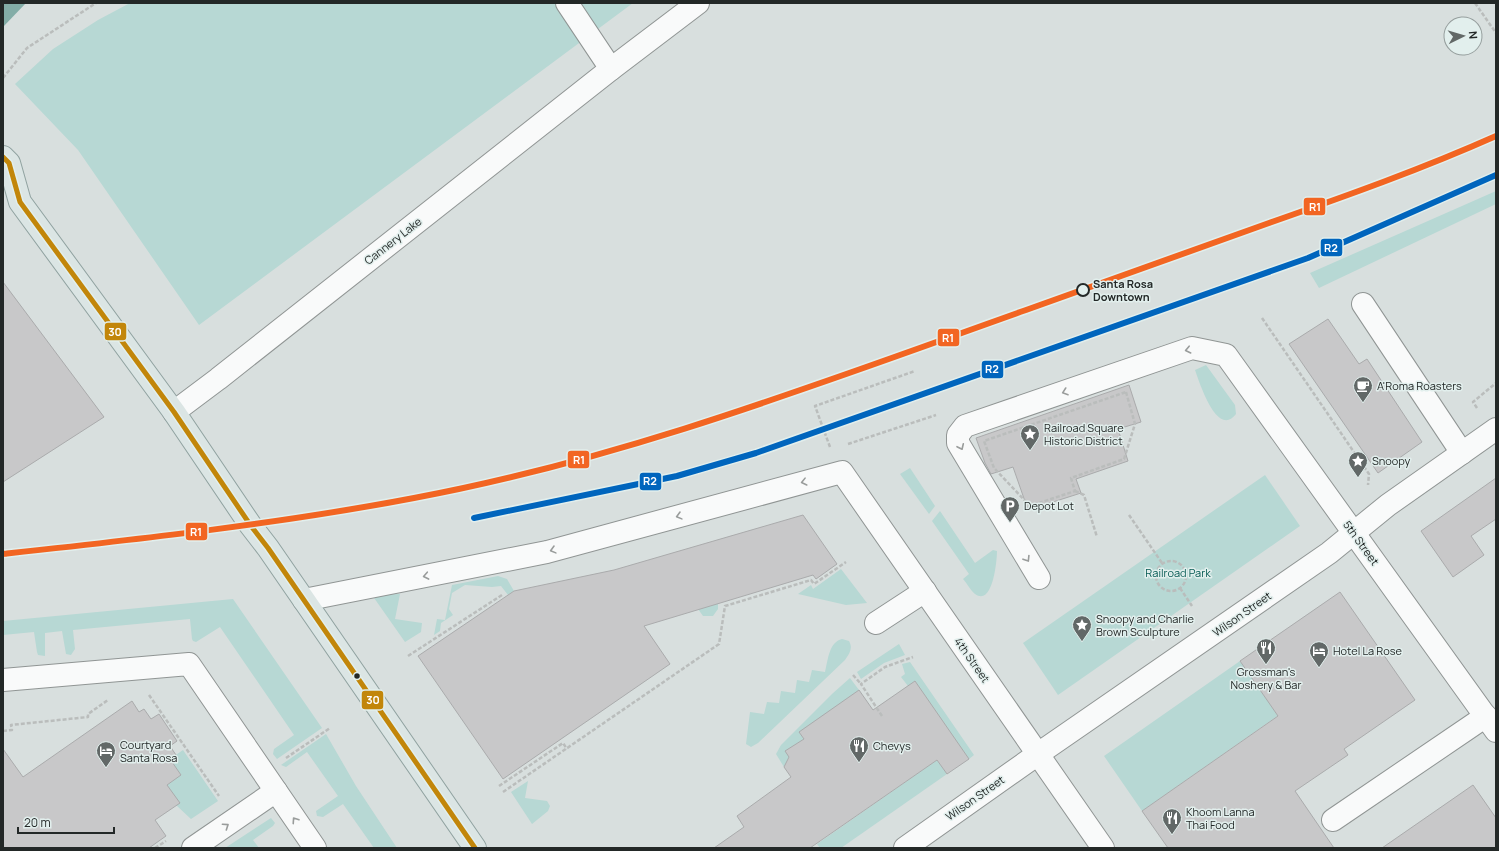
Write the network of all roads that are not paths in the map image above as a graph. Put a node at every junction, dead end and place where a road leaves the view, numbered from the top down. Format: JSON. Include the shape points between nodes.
{"nodes":[{"id":1,"x":567,"y":3,"type":"edge"},
{"id":2,"x":698,"y":3,"type":"edge"},
{"id":3,"x":611,"y":69,"type":"junction"},
{"id":4,"x":3,"y":157,"type":"edge"},
{"id":5,"x":12,"y":199,"type":"edge"},
{"id":6,"x":1364,"y":304,"type":"dead end"},
{"id":7,"x":174,"y":412,"type":"junction"},
{"id":8,"x":1496,"y":429,"type":"edge"},
{"id":9,"x":1462,"y":453,"type":"junction"},
{"id":10,"x":1354,"y":533,"type":"junction"},
{"id":11,"x":1039,"y":578,"type":"dead end"},
{"id":12,"x":925,"y":591,"type":"junction"},
{"id":13,"x":304,"y":600,"type":"junction"},
{"id":14,"x":876,"y":623,"type":"dead end"},
{"id":15,"x":3,"y":680,"type":"edge"},
{"id":16,"x":1491,"y":723,"type":"edge"},
{"id":17,"x":1038,"y":754,"type":"junction"},
{"id":18,"x":276,"y":791,"type":"junction"},
{"id":19,"x":1333,"y":820,"type":"dead end"},
{"id":20,"x":194,"y":848,"type":"edge"},
{"id":21,"x":315,"y":848,"type":"edge"},
{"id":22,"x":475,"y":848,"type":"edge"},
{"id":23,"x":904,"y":848,"type":"edge"},
{"id":24,"x":1102,"y":848,"type":"edge"}],
"edges":[{"from":1,"to":3,"type":"street"},
{"from":2,"to":3,"type":"street","name":"Cannery Lake"},
{"from":3,"to":7,"type":"street","name":"Cannery Lake"},
{"from":4,"to":5,"type":"main road","via":[[9,163]]},
{"from":5,"to":7,"type":"main road"},
{"from":6,"to":9,"type":"street"},
{"from":7,"to":13,"type":"main road"},
{"from":8,"to":9,"type":"street","name":"Wilson Street"},
{"from":9,"to":10,"type":"street","name":"Wilson Street","via":[[1388,505]]},
{"from":10,"to":11,"type":"street","name":"5th Street","one_way":true,"via":[[1226,354],[1192,348],[965,426],[958,435],[958,444]]},
{"from":10,"to":16,"type":"street","name":"5th Street"},
{"from":10,"to":17,"type":"street","name":"Wilson Street","via":[[1329,553]]},
{"from":12,"to":13,"type":"street","name":"4th Street","one_way":true,"via":[[842,472],[547,552]]},
{"from":12,"to":14,"type":"street"},
{"from":12,"to":17,"type":"street","name":"4th Street"},
{"from":13,"to":22,"type":"main road"},
{"from":15,"to":18,"type":"street","via":[[189,664]]},
{"from":16,"to":19,"type":"street"},
{"from":17,"to":23,"type":"street","name":"Wilson Street"},
{"from":17,"to":24,"type":"street","name":"4th Street"},
{"from":20,"to":18,"type":"street","one_way":true},
{"from":21,"to":18,"type":"street","one_way":true}]}
